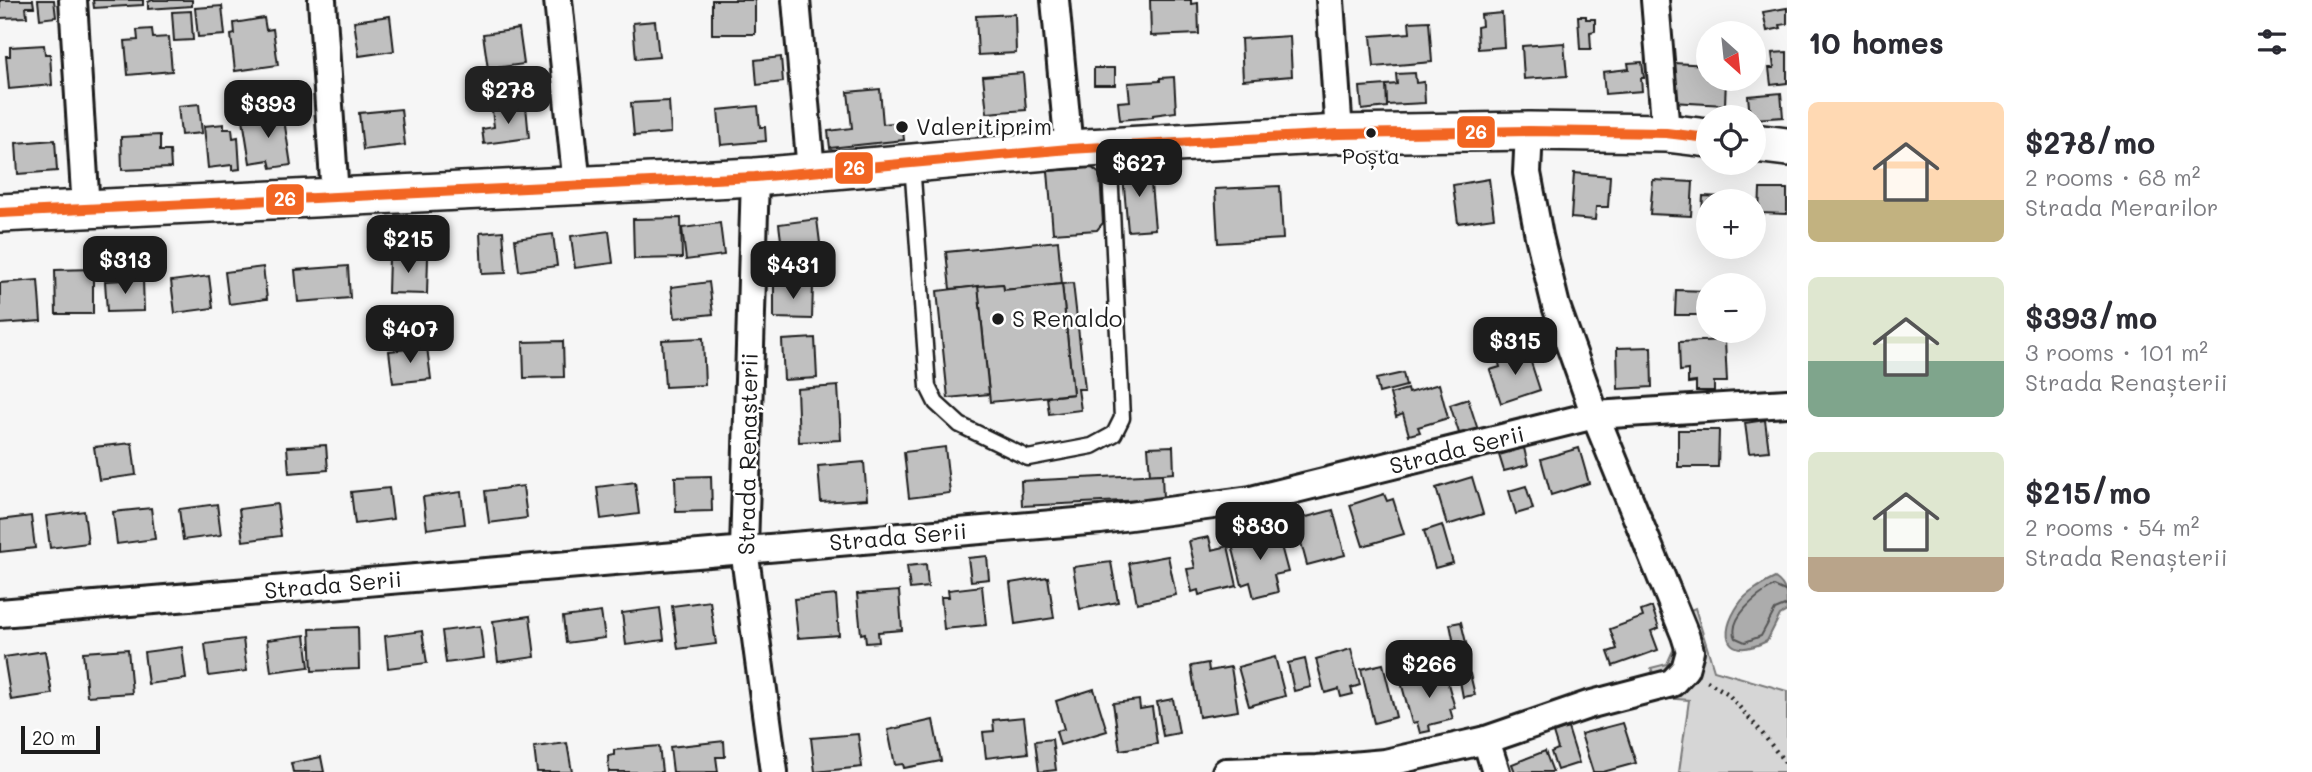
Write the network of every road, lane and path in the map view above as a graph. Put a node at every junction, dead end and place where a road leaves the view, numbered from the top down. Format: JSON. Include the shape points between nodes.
{"nodes":[{"id":1,"x":73,"y":0,"type":"edge"},
{"id":2,"x":322,"y":0,"type":"edge"},
{"id":3,"x":558,"y":0,"type":"edge"},
{"id":4,"x":796,"y":0,"type":"edge"},
{"id":5,"x":1055,"y":0,"type":"edge"},
{"id":6,"x":1330,"y":0,"type":"edge"},
{"id":7,"x":1655,"y":0,"type":"edge"},
{"id":8,"x":1529,"y":131,"type":"junction"},
{"id":9,"x":1666,"y":133,"type":"junction"},
{"id":10,"x":1339,"y":134,"type":"junction"},
{"id":11,"x":1696,"y":137,"type":"edge"},
{"id":12,"x":1766,"y":144,"type":"edge"},
{"id":13,"x":1109,"y":147,"type":"junction"},
{"id":14,"x":1787,"y":147,"type":"edge"},
{"id":15,"x":1069,"y":149,"type":"junction"},
{"id":16,"x":912,"y":162,"type":"junction"},
{"id":17,"x":811,"y":171,"type":"junction"},
{"id":18,"x":755,"y":177,"type":"junction"},
{"id":19,"x":577,"y":186,"type":"junction"},
{"id":20,"x":335,"y":196,"type":"junction"},
{"id":21,"x":86,"y":209,"type":"junction"},
{"id":22,"x":0,"y":213,"type":"edge"},
{"id":23,"x":1787,"y":403,"type":"edge"},
{"id":24,"x":1595,"y":415,"type":"junction"},
{"id":25,"x":744,"y":549,"type":"junction"},
{"id":26,"x":0,"y":613,"type":"edge"},
{"id":27,"x":1685,"y":668,"type":"junction"},
{"id":28,"x":1486,"y":740,"type":"junction"},
{"id":29,"x":1787,"y":765,"type":"edge"},
{"id":30,"x":774,"y":772,"type":"edge"},
{"id":31,"x":1226,"y":772,"type":"edge"},
{"id":32,"x":1496,"y":772,"type":"edge"}],
"edges":[{"from":1,"to":21,"type":"street"},
{"from":2,"to":20,"type":"street"},
{"from":3,"to":19,"type":"street"},
{"from":4,"to":17,"type":"street"},
{"from":5,"to":15,"type":"street"},
{"from":6,"to":10,"type":"street"},
{"from":7,"to":9,"type":"street"},
{"from":8,"to":9,"type":"street"},
{"from":8,"to":10,"type":"street"},
{"from":8,"to":24,"type":"street","via":[[1527,173],[1539,236],[1556,306]]},
{"from":9,"to":11,"type":"street"},
{"from":10,"to":13,"type":"street"},
{"from":12,"to":14,"type":"street"},
{"from":13,"to":15,"type":"street"},
{"from":13,"to":16,"type":"lane","via":[[1122,418],[1114,434],[1092,446],[1028,458],[960,425],[936,403],[928,387]]},
{"from":15,"to":16,"type":"street"},
{"from":16,"to":17,"type":"street"},
{"from":17,"to":18,"type":"street"},
{"from":18,"to":19,"type":"street"},
{"from":18,"to":25,"type":"street","name":"Strada Renașterii"},
{"from":19,"to":20,"type":"street"},
{"from":20,"to":21,"type":"street"},
{"from":21,"to":22,"type":"street"},
{"from":23,"to":24,"type":"street","name":"Strada Serii"},
{"from":24,"to":25,"type":"street","name":"Strada Serii","via":[[1251,500],[1100,520]]},
{"from":24,"to":27,"type":"street","via":[[1685,635],[1690,652]]},
{"from":25,"to":26,"type":"street","name":"Strada Serii"},
{"from":25,"to":30,"type":"street","name":"Strada Renașterii"},
{"from":27,"to":28,"type":"street","via":[[1672,683],[1588,705]]},
{"from":27,"to":29,"type":"path","via":[[1727,693]]},
{"from":28,"to":31,"type":"street","via":[[1385,763]]},
{"from":28,"to":32,"type":"street"}]}
